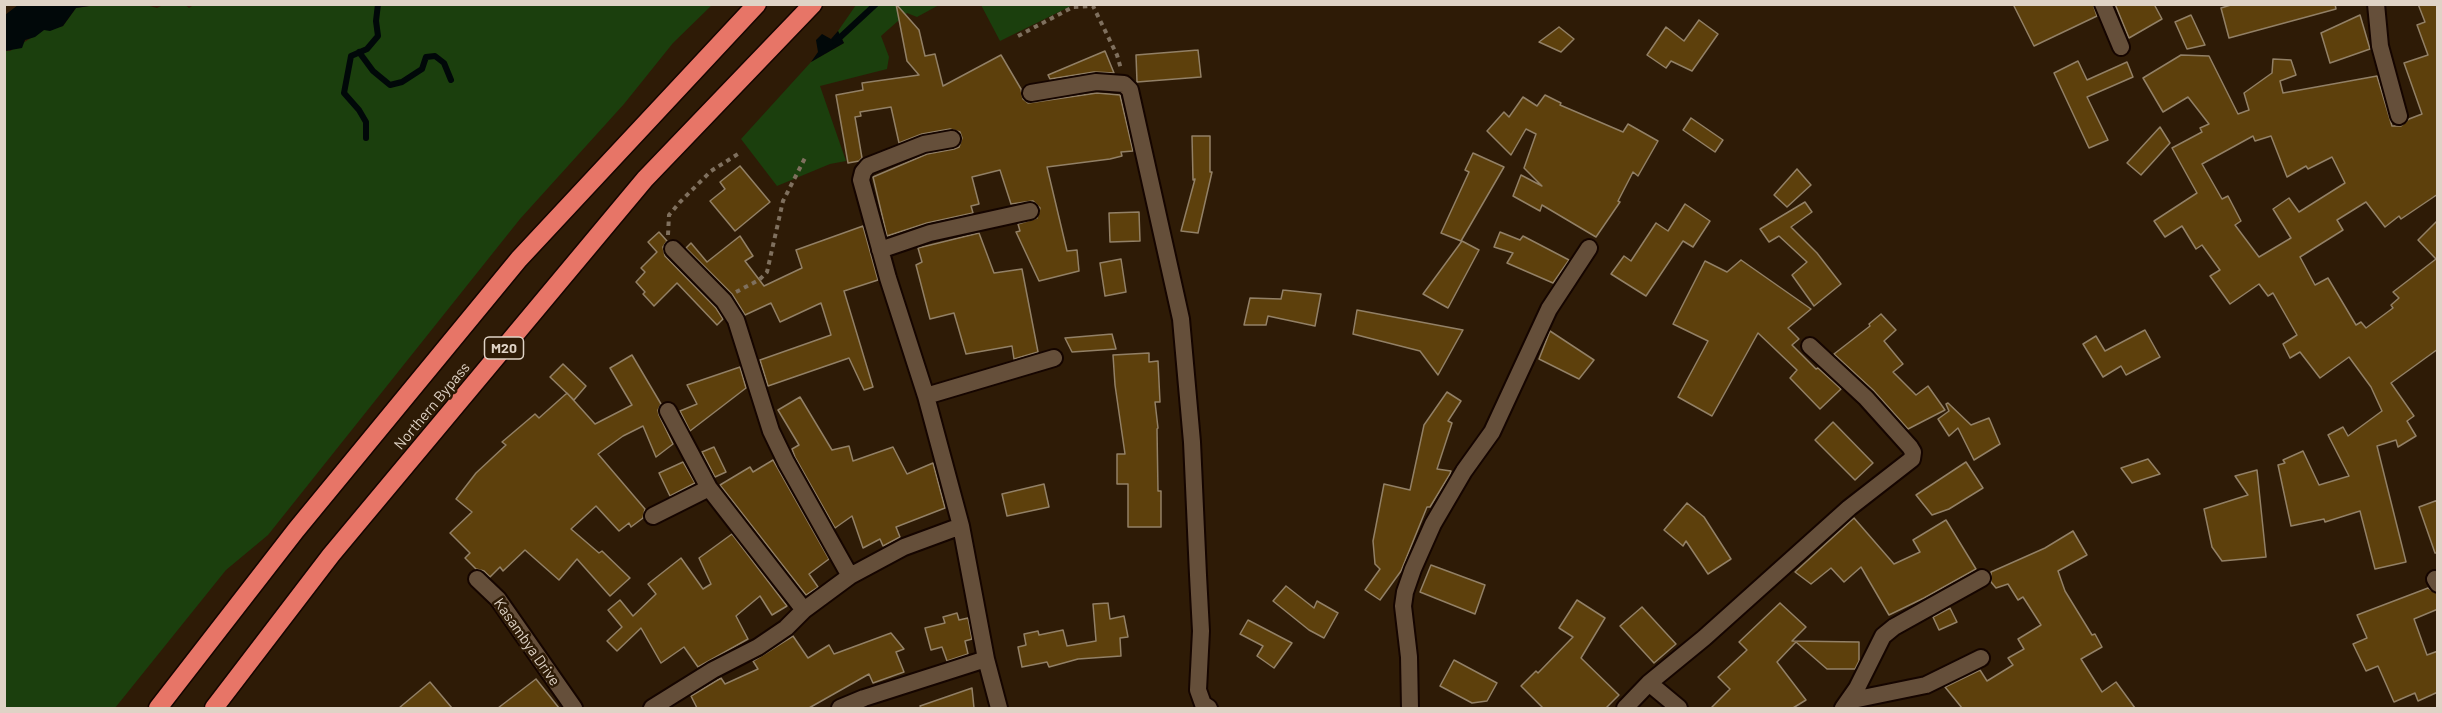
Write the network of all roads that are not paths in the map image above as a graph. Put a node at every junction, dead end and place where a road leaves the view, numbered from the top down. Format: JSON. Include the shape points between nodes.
{"nodes":[{"id":1,"x":757,"y":4,"type":"edge"},
{"id":2,"x":813,"y":4,"type":"edge"},
{"id":3,"x":2103,"y":4,"type":"edge"},
{"id":4,"x":2376,"y":4,"type":"edge"},
{"id":5,"x":2121,"y":47,"type":"dead end"},
{"id":6,"x":1031,"y":93,"type":"dead end"},
{"id":7,"x":2399,"y":116,"type":"dead end"},
{"id":8,"x":952,"y":139,"type":"dead end"},
{"id":9,"x":1030,"y":211,"type":"dead end"},
{"id":10,"x":1589,"y":248,"type":"dead end"},
{"id":11,"x":673,"y":249,"type":"road end"},
{"id":12,"x":880,"y":250,"type":"junction"},
{"id":13,"x":1810,"y":346,"type":"dead end"},
{"id":14,"x":1054,"y":358,"type":"dead end"},
{"id":15,"x":926,"y":396,"type":"junction"},
{"id":16,"x":668,"y":411,"type":"dead end"},
{"id":17,"x":710,"y":488,"type":"junction"},
{"id":18,"x":653,"y":516,"type":"dead end"},
{"id":19,"x":961,"y":526,"type":"junction"},
{"id":20,"x":850,"y":576,"type":"junction"},
{"id":21,"x":1982,"y":578,"type":"dead end"},
{"id":22,"x":477,"y":579,"type":"dead end"},
{"id":23,"x":804,"y":610,"type":"junction"},
{"id":24,"x":1980,"y":658,"type":"dead end"},
{"id":25,"x":986,"y":659,"type":"junction"},
{"id":26,"x":1649,"y":683,"type":"junction"},
{"id":27,"x":1846,"y":705,"type":"edge"},
{"id":28,"x":158,"y":708,"type":"edge"},
{"id":29,"x":214,"y":708,"type":"edge"},
{"id":30,"x":573,"y":708,"type":"edge"},
{"id":31,"x":652,"y":708,"type":"edge"},
{"id":32,"x":840,"y":708,"type":"edge"},
{"id":33,"x":999,"y":708,"type":"edge"},
{"id":34,"x":1209,"y":708,"type":"edge"},
{"id":35,"x":1410,"y":708,"type":"edge"},
{"id":36,"x":1624,"y":708,"type":"edge"},
{"id":37,"x":1679,"y":708,"type":"edge"}],
"edges":[{"from":1,"to":28,"type":"highway","name":"Northern Bypass","via":[[519,259],[296,530]]},
{"from":2,"to":29,"type":"highway","name":"Northern Bypass","number":"M20","via":[[645,179],[331,555]]},
{"from":3,"to":5,"type":"street"},
{"from":4,"to":7,"type":"street","via":[[2380,46]]},
{"from":6,"to":34,"type":"street","via":[[1108,82],[1124,84],[1130,90],[1181,319],[1192,442],[1200,620],[1198,690],[1203,704]]},
{"from":8,"to":12,"type":"street","via":[[924,144],[862,172],[862,190]]},
{"from":9,"to":12,"type":"street","via":[[930,233]]},
{"from":10,"to":35,"type":"street","via":[[1549,309],[1492,432],[1433,524],[1413,569],[1403,606]]},
{"from":11,"to":20,"type":"street","via":[[724,301],[736,320],[757,392],[781,452]]},
{"from":12,"to":15,"type":"street"},
{"from":13,"to":26,"type":"street","via":[[1866,398],[1910,447],[1912,459],[1849,508]]},
{"from":14,"to":15,"type":"street"},
{"from":15,"to":19,"type":"street"},
{"from":16,"to":17,"type":"street"},
{"from":17,"to":18,"type":"street"},
{"from":17,"to":23,"type":"street"},
{"from":19,"to":20,"type":"street","via":[[904,547]]},
{"from":19,"to":25,"type":"street"},
{"from":20,"to":23,"type":"street"},
{"from":21,"to":27,"type":"street","via":[[1883,636]]},
{"from":22,"to":30,"type":"street","name":"Kasambya Drive","via":[[508,612]]},
{"from":23,"to":31,"type":"street","via":[[758,647]]},
{"from":24,"to":27,"type":"street","via":[[1926,685]]},
{"from":25,"to":32,"type":"street"},
{"from":25,"to":33,"type":"street"},
{"from":26,"to":36,"type":"street"},
{"from":26,"to":37,"type":"street"}]}
